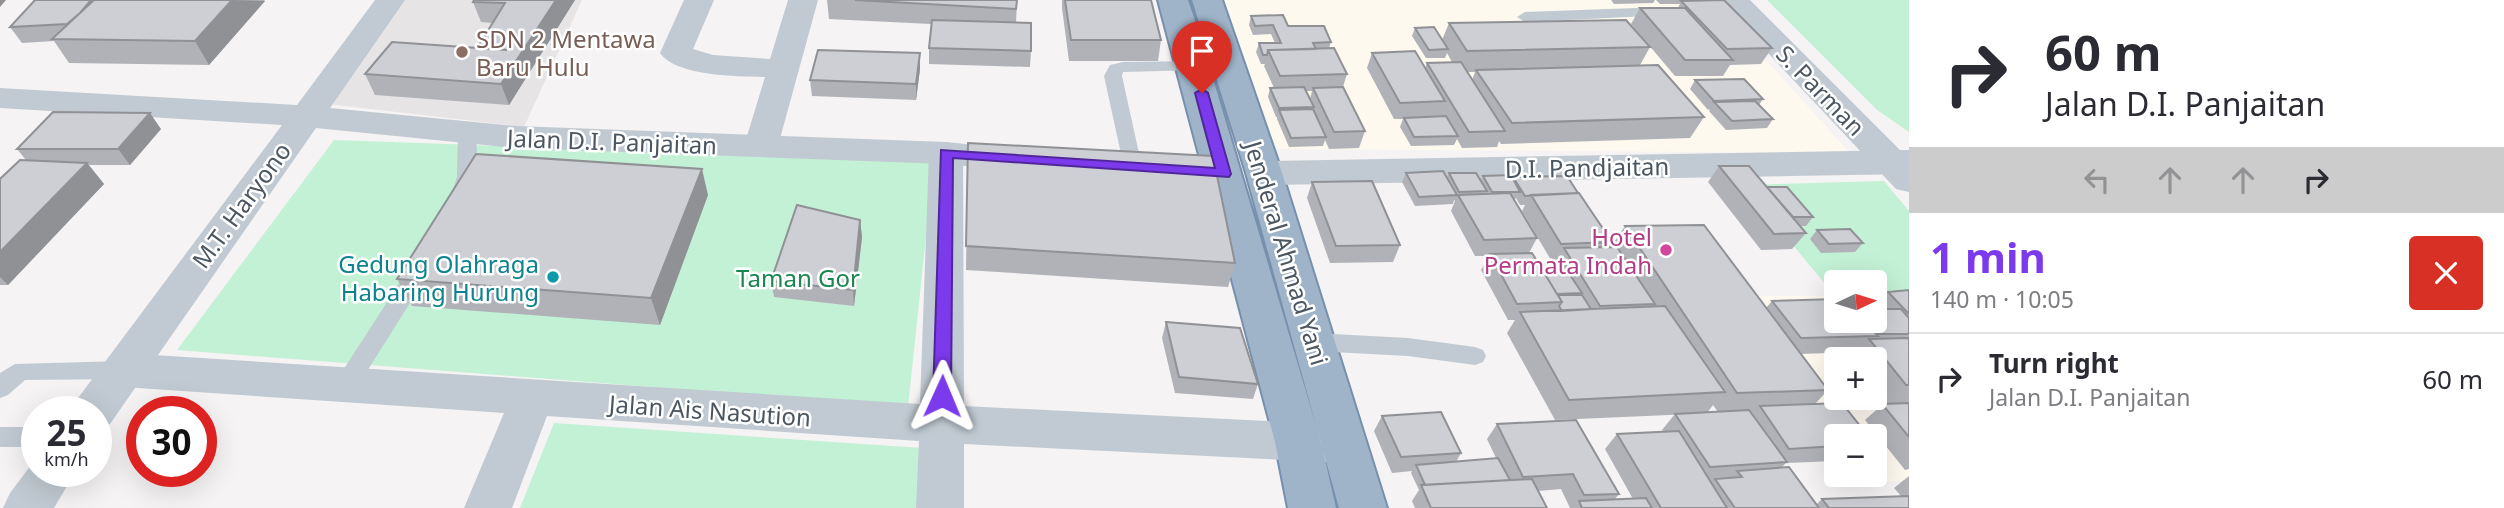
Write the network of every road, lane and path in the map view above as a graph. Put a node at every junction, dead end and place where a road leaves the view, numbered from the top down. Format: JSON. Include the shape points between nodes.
{"nodes":[{"id":1,"x":390,"y":0,"type":"edge"},
{"id":2,"x":699,"y":0,"type":"edge"},
{"id":3,"x":803,"y":0,"type":"edge"},
{"id":4,"x":1173,"y":0,"type":"edge"},
{"id":5,"x":1207,"y":0,"type":"edge"},
{"id":6,"x":1730,"y":7,"type":"edge"},
{"id":7,"x":1688,"y":11,"type":"edge"},
{"id":8,"x":1525,"y":17,"type":"dead end"},
{"id":9,"x":1194,"y":66,"type":"junction"},
{"id":10,"x":783,"y":69,"type":"junction"},
{"id":11,"x":0,"y":98,"type":"edge"},
{"id":12,"x":305,"y":116,"type":"junction"},
{"id":13,"x":467,"y":134,"type":"junction"},
{"id":14,"x":761,"y":146,"type":"junction"},
{"id":15,"x":946,"y":153,"type":"junction"},
{"id":16,"x":1053,"y":161,"type":"edge"},
{"id":17,"x":1145,"y":168,"type":"joint"},
{"id":18,"x":1903,"y":168,"type":"edge"},
{"id":19,"x":1264,"y":173,"type":"junction"},
{"id":20,"x":1224,"y":174,"type":"junction"},
{"id":21,"x":453,"y":213,"type":"edge"},
{"id":22,"x":433,"y":250,"type":"edge"},
{"id":23,"x":1314,"y":342,"type":"junction"},
{"id":24,"x":1475,"y":356,"type":"dead end"},
{"id":25,"x":123,"y":370,"type":"junction"},
{"id":26,"x":346,"y":385,"type":"junction"},
{"id":27,"x":0,"y":388,"type":"edge"},
{"id":28,"x":105,"y":396,"type":"edge"},
{"id":29,"x":533,"y":398,"type":"junction"},
{"id":30,"x":941,"y":423,"type":"junction"},
{"id":31,"x":0,"y":437,"type":"edge"},
{"id":32,"x":21,"y":437,"type":"edge"},
{"id":33,"x":1298,"y":442,"type":"junction"},
{"id":34,"x":1344,"y":444,"type":"junction"},
{"id":35,"x":42,"y":487,"type":"edge"},
{"id":36,"x":27,"y":508,"type":"edge"},
{"id":37,"x":488,"y":508,"type":"edge"},
{"id":38,"x":940,"y":508,"type":"edge"},
{"id":39,"x":1312,"y":508,"type":"edge"},
{"id":40,"x":1363,"y":508,"type":"edge"}],
"edges":[{"from":1,"to":12,"type":"street","name":"M.T. Haryono"},
{"from":2,"to":10,"type":"street","via":[[676,53],[706,63]]},
{"from":3,"to":10,"type":"street"},
{"from":4,"to":9,"type":"highway","name":"Jenderal Ahmad Yani"},
{"from":5,"to":19,"type":"highway","name":"Jenderal Ahmad Yani"},
{"from":6,"to":18,"type":"street","name":"S. Parman"},
{"from":7,"to":8,"type":"lane"},
{"from":9,"to":17,"type":"lane","via":[[1116,69],[1113,76]]},
{"from":9,"to":20,"type":"highway","name":"Jenderal Ahmad Yani"},
{"from":10,"to":14,"type":"street"},
{"from":11,"to":12,"type":"street","name":"Jalan D.I. Panjaitan"},
{"from":12,"to":13,"type":"street","name":"Jalan D.I. Panjaitan"},
{"from":12,"to":25,"type":"street","name":"M.T. Haryono"},
{"from":13,"to":14,"type":"street","name":"Jalan D.I. Panjaitan"},
{"from":13,"to":21,"type":"lane","via":[[467,176]]},
{"from":14,"to":15,"type":"street","name":"Jalan D.I. Panjaitan"},
{"from":15,"to":16,"type":"street","name":"Jalan D.I. Panjaitan"},
{"from":15,"to":30,"type":"street"},
{"from":17,"to":20,"type":"street"},
{"from":18,"to":19,"type":"street","name":"D.I. Pandjaitan"},
{"from":19,"to":23,"type":"highway","name":"Jenderal Ahmad Yani"},
{"from":20,"to":33,"type":"highway","name":"Jenderal Ahmad Yani"},
{"from":22,"to":26,"type":"lane"},
{"from":23,"to":24,"type":"lane"},
{"from":23,"to":34,"type":"highway","name":"Jenderal Ahmad Yani"},
{"from":25,"to":26,"type":"street","name":"Jalan Ais Nasution"},
{"from":25,"to":27,"type":"lane","via":[[24,371],[15,373]]},
{"from":25,"to":28,"type":"street","name":"M.T. Haryono"},
{"from":26,"to":29,"type":"street","name":"Jalan Ais Nasution"},
{"from":29,"to":30,"type":"street","name":"Jalan Ais Nasution"},
{"from":29,"to":37,"type":"street"},
{"from":30,"to":33,"type":"street","name":"Jalan Ais Nasution"},
{"from":30,"to":38,"type":"street"},
{"from":31,"to":32,"type":"lane"},
{"from":33,"to":34,"type":"street","name":"Jalan Ais Nasution"},
{"from":33,"to":39,"type":"highway","name":"Jenderal Ahmad Yani"},
{"from":34,"to":40,"type":"highway","name":"Jenderal Ahmad Yani"},
{"from":35,"to":36,"type":"street"}]}
